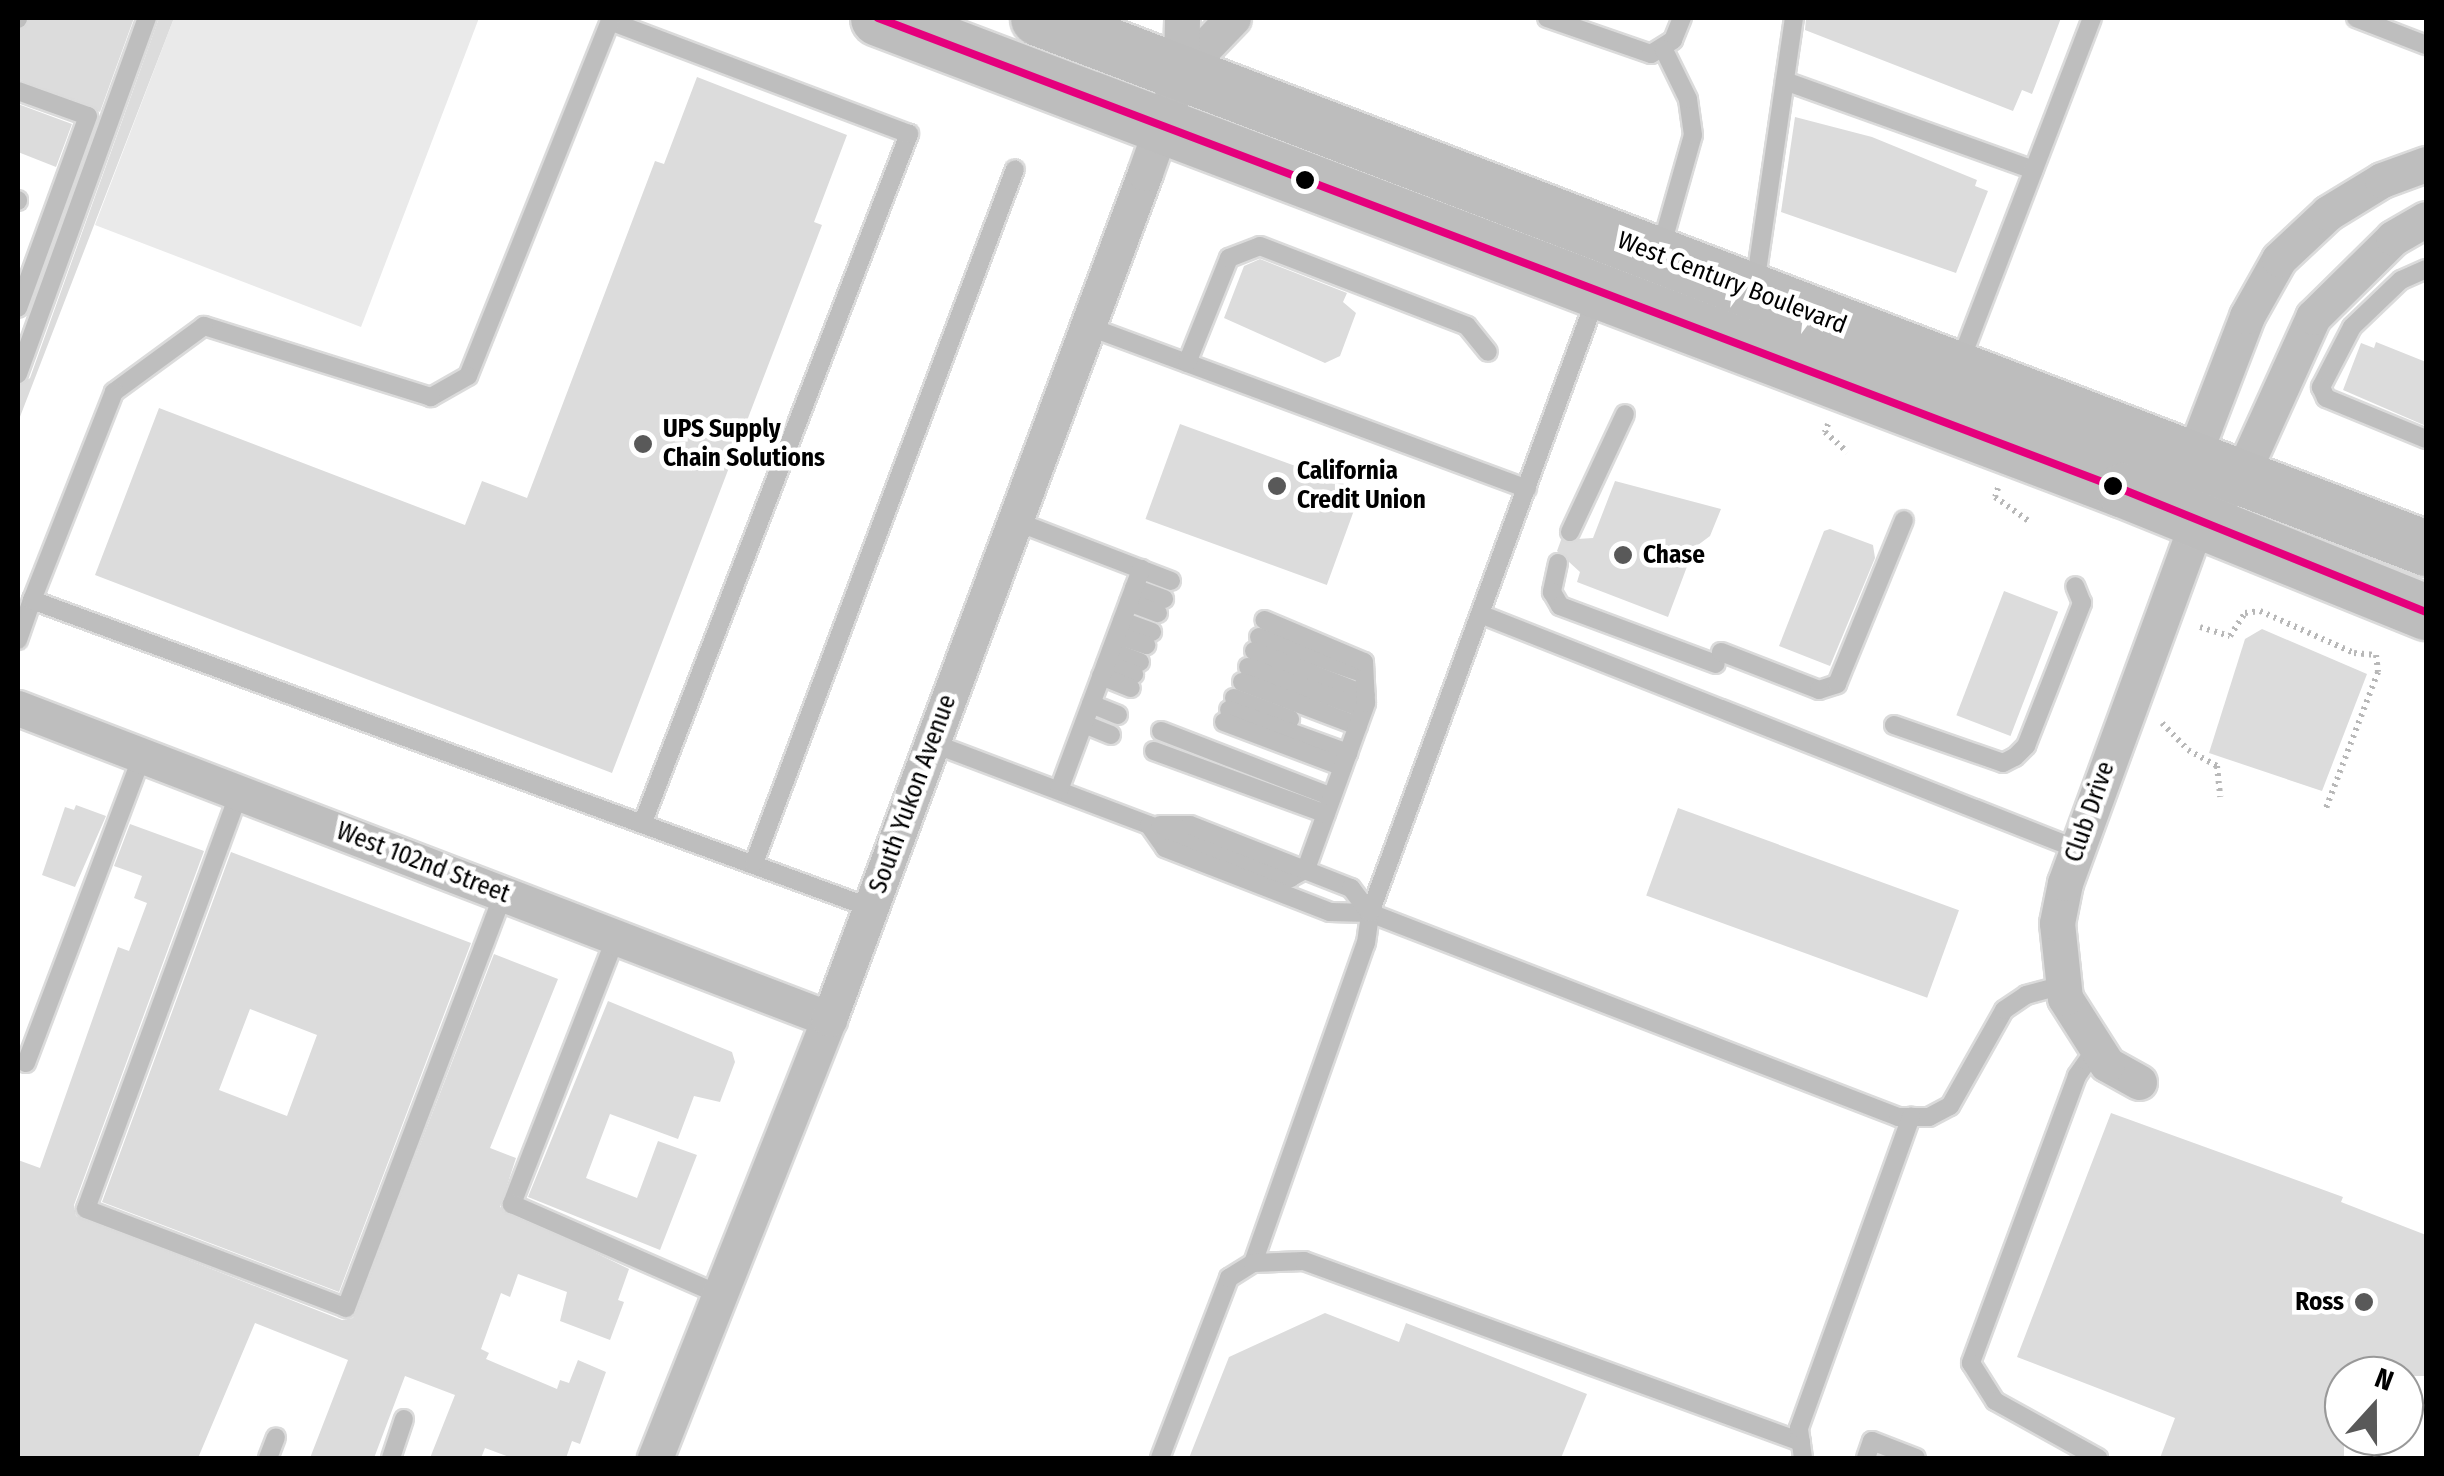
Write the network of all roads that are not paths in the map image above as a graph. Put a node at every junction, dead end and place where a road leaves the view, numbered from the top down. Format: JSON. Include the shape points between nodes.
{"nodes":[{"id":1,"x":147,"y":18,"type":"edge"},
{"id":2,"x":878,"y":18,"type":"edge"},
{"id":3,"x":1038,"y":18,"type":"edge"},
{"id":4,"x":1182,"y":18,"type":"edge"},
{"id":5,"x":1233,"y":18,"type":"edge"},
{"id":6,"x":1547,"y":18,"type":"edge"},
{"id":7,"x":1682,"y":18,"type":"edge"},
{"id":8,"x":1794,"y":18,"type":"edge"},
{"id":9,"x":2092,"y":18,"type":"edge"},
{"id":10,"x":2356,"y":18,"type":"edge"},
{"id":11,"x":2426,"y":45,"type":"edge"},
{"id":12,"x":1664,"y":50,"type":"junction"},
{"id":13,"x":1182,"y":72,"type":"junction"},
{"id":14,"x":1785,"y":81,"type":"junction"},
{"id":15,"x":18,"y":91,"type":"edge"},
{"id":16,"x":1161,"y":124,"type":"junction"},
{"id":17,"x":2426,"y":164,"type":"edge"},
{"id":18,"x":1016,"y":169,"type":"dead end"},
{"id":19,"x":2034,"y":170,"type":"junction"},
{"id":20,"x":2426,"y":218,"type":"edge"},
{"id":21,"x":1658,"y":255,"type":"junction"},
{"id":22,"x":2426,"y":268,"type":"edge"},
{"id":23,"x":1599,"y":290,"type":"junction"},
{"id":24,"x":1754,"y":291,"type":"junction"},
{"id":25,"x":18,"y":308,"type":"edge"},
{"id":26,"x":1087,"y":326,"type":"junction"},
{"id":27,"x":1488,"y":352,"type":"dead end"},
{"id":28,"x":1187,"y":363,"type":"junction"},
{"id":29,"x":1958,"y":368,"type":"junction"},
{"id":30,"x":18,"y":374,"type":"edge"},
{"id":31,"x":1625,"y":414,"type":"dead end"},
{"id":32,"x":2426,"y":439,"type":"edge"},
{"id":33,"x":2217,"y":467,"type":"junction"},
{"id":34,"x":1527,"y":489,"type":"junction"},
{"id":35,"x":1904,"y":520,"type":"dead end"},
{"id":36,"x":1015,"y":521,"type":"junction"},
{"id":37,"x":2197,"y":523,"type":"junction"},
{"id":38,"x":1570,"y":532,"type":"dead end"},
{"id":39,"x":2426,"y":548,"type":"edge"},
{"id":40,"x":1558,"y":562,"type":"dead end"},
{"id":41,"x":1142,"y":569,"type":"junction"},
{"id":42,"x":1171,"y":581,"type":"dead end"},
{"id":43,"x":2076,"y":586,"type":"dead end"},
{"id":44,"x":1132,"y":595,"type":"junction"},
{"id":45,"x":32,"y":600,"type":"junction"},
{"id":46,"x":1161,"y":606,"type":"dead end"},
{"id":47,"x":2426,"y":612,"type":"edge"},
{"id":48,"x":1480,"y":614,"type":"junction"},
{"id":49,"x":18,"y":640,"type":"edge"},
{"id":50,"x":1111,"y":649,"type":"junction"},
{"id":51,"x":1141,"y":660,"type":"junction"},
{"id":52,"x":1244,"y":673,"type":"junction"},
{"id":53,"x":1091,"y":704,"type":"junction"},
{"id":54,"x":18,"y":708,"type":"edge"},
{"id":55,"x":1118,"y":715,"type":"dead end"},
{"id":56,"x":1084,"y":724,"type":"junction"},
{"id":57,"x":1894,"y":726,"type":"dead end"},
{"id":58,"x":1161,"y":732,"type":"dead end"},
{"id":59,"x":1355,"y":732,"type":"junction"},
{"id":60,"x":1111,"y":735,"type":"dead end"},
{"id":61,"x":932,"y":743,"type":"junction"},
{"id":62,"x":1154,"y":750,"type":"dead end"},
{"id":63,"x":142,"y":756,"type":"junction"},
{"id":64,"x":1059,"y":790,"type":"junction"},
{"id":65,"x":239,"y":793,"type":"junction"},
{"id":66,"x":1329,"y":806,"type":"junction"},
{"id":67,"x":643,"y":822,"type":"junction"},
{"id":68,"x":1149,"y":825,"type":"junction"},
{"id":69,"x":2077,"y":849,"type":"junction"},
{"id":70,"x":754,"y":862,"type":"junction"},
{"id":71,"x":1306,"y":870,"type":"junction"},
{"id":72,"x":503,"y":894,"type":"junction"},
{"id":73,"x":871,"y":908,"type":"junction"},
{"id":74,"x":1370,"y":913,"type":"junction"},
{"id":75,"x":616,"y":938,"type":"junction"},
{"id":76,"x":2064,"y":985,"type":"junction"},
{"id":77,"x":829,"y":1019,"type":"junction"},
{"id":78,"x":2095,"y":1050,"type":"junction"},
{"id":79,"x":26,"y":1062,"type":"dead end"},
{"id":80,"x":2139,"y":1082,"type":"dead end"},
{"id":81,"x":1911,"y":1117,"type":"junction"},
{"id":82,"x":1253,"y":1263,"type":"junction"},
{"id":83,"x":720,"y":1295,"type":"junction"},
{"id":84,"x":404,"y":1419,"type":"dead end"},
{"id":85,"x":276,"y":1438,"type":"dead end"},
{"id":86,"x":1802,"y":1450,"type":"edge"},
{"id":87,"x":268,"y":1458,"type":"edge"},
{"id":88,"x":391,"y":1458,"type":"edge"},
{"id":89,"x":654,"y":1458,"type":"edge"},
{"id":90,"x":1160,"y":1458,"type":"edge"},
{"id":91,"x":1866,"y":1458,"type":"edge"},
{"id":92,"x":1916,"y":1458,"type":"edge"},
{"id":93,"x":2098,"y":1458,"type":"edge"}],
"edges":[{"from":1,"to":30,"type":"lane"},
{"from":2,"to":16,"type":"main road"},
{"from":3,"to":13,"type":"main road","name":"West Century Boulevard"},
{"from":4,"to":13,"type":"street"},
{"from":5,"to":13,"type":"street"},
{"from":6,"to":12,"type":"lane","via":[[1636,52]]},
{"from":7,"to":12,"type":"lane"},
{"from":8,"to":14,"type":"lane"},
{"from":9,"to":19,"type":"lane"},
{"from":10,"to":11,"type":"lane"},
{"from":12,"to":21,"type":"lane","via":[[1688,99],[1692,154]]},
{"from":13,"to":16,"type":"street","name":"South Yukon Avenue"},
{"from":13,"to":21,"type":"main road","name":"West Century Boulevard"},
{"from":14,"to":19,"type":"lane"},
{"from":14,"to":24,"type":"lane"},
{"from":15,"to":25,"type":"lane","via":[[88,116]]},
{"from":16,"to":23,"type":"main road"},
{"from":16,"to":26,"type":"street","name":"South Yukon Avenue"},
{"from":17,"to":33,"type":"street","name":"Club Drive","via":[[2382,180],[2328,213],[2279,259],[2247,316]]},
{"from":18,"to":70,"type":"lane"},
{"from":19,"to":29,"type":"lane"},
{"from":20,"to":33,"type":"street","name":"Club Drive","via":[[2382,248],[2313,318]]},
{"from":21,"to":24,"type":"main road","name":"West Century Boulevard"},
{"from":22,"to":32,"type":"lane","via":[[2401,280],[2352,327],[2321,387],[2326,398]]},
{"from":23,"to":34,"type":"lane"},
{"from":23,"to":37,"type":"main road"},
{"from":24,"to":29,"type":"main road","name":"West Century Boulevard"},
{"from":26,"to":28,"type":"lane"},
{"from":26,"to":36,"type":"street","name":"South Yukon Avenue"},
{"from":27,"to":28,"type":"lane","via":[[1467,326],[1260,246],[1229,258]]},
{"from":28,"to":34,"type":"lane"},
{"from":29,"to":33,"type":"main road","name":"West Century Boulevard"},
{"from":31,"to":38,"type":"lane"},
{"from":33,"to":37,"type":"street","name":"Club Drive"},
{"from":33,"to":37,"type":"street","name":"Club Drive"},
{"from":33,"to":39,"type":"main road","name":"West Century Boulevard"},
{"from":34,"to":48,"type":"lane"},
{"from":35,"to":40,"type":"lane","via":[[1837,684],[1819,690],[1560,606],[1552,592]]},
{"from":36,"to":41,"type":"lane"},
{"from":36,"to":61,"type":"street","name":"South Yukon Avenue"},
{"from":37,"to":47,"type":"main road"},
{"from":37,"to":69,"type":"street","name":"Club Drive"},
{"from":41,"to":42,"type":"lane"},
{"from":41,"to":44,"type":"lane"},
{"from":43,"to":57,"type":"lane","via":[[2082,603],[2026,746],[2015,757],[2003,762]]},
{"from":44,"to":46,"type":"lane"},
{"from":44,"to":50,"type":"lane"},
{"from":45,"to":49,"type":"lane"},
{"from":45,"to":67,"type":"lane"},
{"from":45,"to":67,"type":"lane","via":[[114,392],[204,326],[431,398],[468,376],[610,21],[908,134]]},
{"from":48,"to":69,"type":"lane"},
{"from":48,"to":74,"type":"lane"},
{"from":50,"to":51,"type":"lane"},
{"from":50,"to":51,"type":"lane"},
{"from":50,"to":51,"type":"lane"},
{"from":50,"to":53,"type":"lane"},
{"from":52,"to":59,"type":"lane"},
{"from":52,"to":59,"type":"lane"},
{"from":52,"to":59,"type":"lane"},
{"from":52,"to":59,"type":"lane","via":[[1364,674]]},
{"from":53,"to":55,"type":"lane"},
{"from":53,"to":56,"type":"lane"},
{"from":54,"to":63,"type":"street","name":"West 102nd Street"},
{"from":56,"to":60,"type":"lane"},
{"from":56,"to":64,"type":"lane"},
{"from":58,"to":66,"type":"lane"},
{"from":59,"to":66,"type":"lane"},
{"from":61,"to":64,"type":"lane"},
{"from":61,"to":73,"type":"street","name":"South Yukon Avenue"},
{"from":62,"to":66,"type":"lane"},
{"from":63,"to":65,"type":"street","name":"West 102nd Street"},
{"from":63,"to":79,"type":"lane"},
{"from":64,"to":68,"type":"lane"},
{"from":65,"to":72,"type":"street","name":"West 102nd Street"},
{"from":65,"to":72,"type":"lane","via":[[86,1209],[234,1266],[346,1308]]},
{"from":66,"to":71,"type":"lane"},
{"from":67,"to":70,"type":"lane"},
{"from":68,"to":71,"type":"lane","via":[[1190,824]]},
{"from":68,"to":74,"type":"lane","via":[[1165,848],[1330,912]]},
{"from":69,"to":76,"type":"street","name":"Club Drive","via":[[2056,923]]},
{"from":70,"to":73,"type":"lane"},
{"from":71,"to":74,"type":"lane","via":[[1351,888]]},
{"from":72,"to":75,"type":"street","name":"West 102nd Street"},
{"from":73,"to":77,"type":"street","name":"South Yukon Avenue"},
{"from":74,"to":81,"type":"lane","via":[[1898,1118]]},
{"from":74,"to":82,"type":"lane","via":[[1366,944]]},
{"from":75,"to":77,"type":"street","name":"West 102nd Street"},
{"from":75,"to":83,"type":"lane","via":[[512,1204]]},
{"from":76,"to":78,"type":"street","name":"Club Drive"},
{"from":76,"to":81,"type":"lane","via":[[2026,995],[2004,1010],[1950,1106]]},
{"from":77,"to":83,"type":"street","name":"South Yukon Avenue"},
{"from":78,"to":80,"type":"street","name":"Club Drive"},
{"from":78,"to":93,"type":"lane","via":[[2078,1076],[1971,1362],[1995,1400]]},
{"from":81,"to":86,"type":"lane","via":[[1799,1428]]},
{"from":82,"to":86,"type":"lane","via":[[1304,1261]]},
{"from":82,"to":90,"type":"lane","via":[[1229,1278]]},
{"from":83,"to":89,"type":"street","name":"South Yukon Avenue"},
{"from":84,"to":88,"type":"lane"},
{"from":85,"to":87,"type":"lane"},
{"from":91,"to":92,"type":"lane","via":[[1872,1441]]}]}
